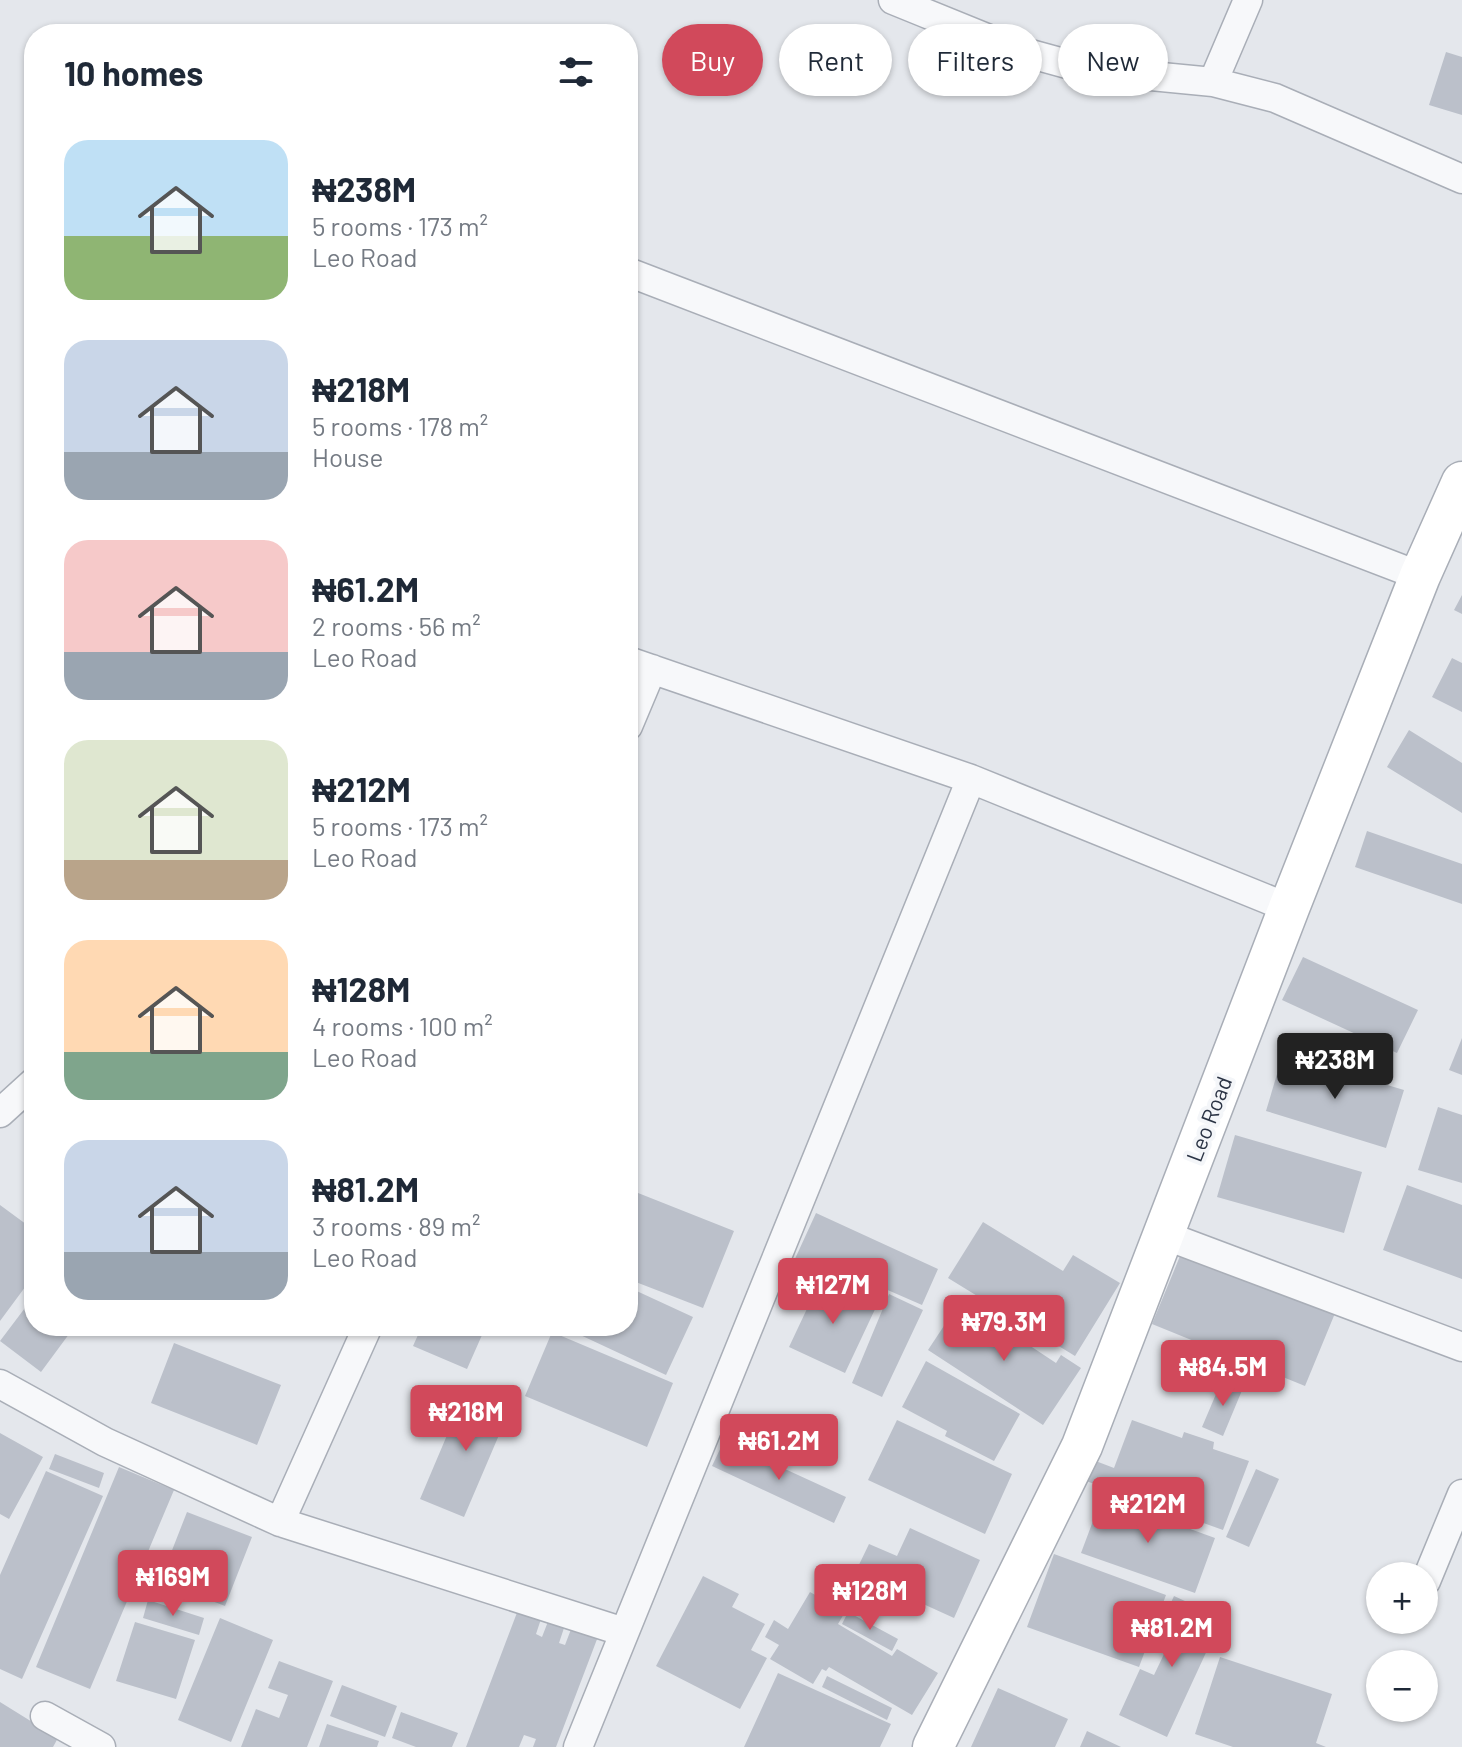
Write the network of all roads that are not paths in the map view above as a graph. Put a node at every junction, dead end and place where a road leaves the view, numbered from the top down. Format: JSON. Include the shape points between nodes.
{"nodes":[{"id":1,"x":893,"y":0,"type":"edge"},
{"id":2,"x":1248,"y":0,"type":"edge"},
{"id":3,"x":1213,"y":82,"type":"junction"},
{"id":4,"x":1462,"y":179,"type":"edge"},
{"id":5,"x":638,"y":276,"type":"edge"},
{"id":6,"x":1462,"y":482,"type":"edge"},
{"id":7,"x":1420,"y":576,"type":"junction"},
{"id":8,"x":640,"y":665,"type":"edge"},
{"id":9,"x":971,"y":779,"type":"junction"},
{"id":10,"x":1289,"y":908,"type":"junction"},
{"id":11,"x":24,"y":1091,"type":"edge"},
{"id":12,"x":0,"y":1113,"type":"edge"},
{"id":13,"x":1164,"y":1235,"type":"junction"},
{"id":14,"x":364,"y":1336,"type":"edge"},
{"id":15,"x":1462,"y":1347,"type":"edge"},
{"id":16,"x":0,"y":1384,"type":"edge"},
{"id":17,"x":1462,"y":1494,"type":"edge"},
{"id":18,"x":280,"y":1522,"type":"junction"},
{"id":19,"x":1434,"y":1562,"type":"edge"},
{"id":20,"x":624,"y":1632,"type":"junction"},
{"id":21,"x":45,"y":1716,"type":"dead end"},
{"id":22,"x":101,"y":1747,"type":"edge"},
{"id":23,"x":578,"y":1747,"type":"edge"},
{"id":24,"x":933,"y":1747,"type":"edge"}],
"edges":[{"from":1,"to":3,"type":"street","via":[[1016,50],[1089,70]]},
{"from":2,"to":3,"type":"street"},
{"from":3,"to":4,"type":"street","via":[[1275,98]]},
{"from":5,"to":7,"type":"street"},
{"from":6,"to":7,"type":"street","name":"Leo Road"},
{"from":7,"to":10,"type":"street","name":"Leo Road"},
{"from":8,"to":9,"type":"street"},
{"from":9,"to":10,"type":"street"},
{"from":9,"to":20,"type":"street"},
{"from":10,"to":13,"type":"street","name":"Leo Road"},
{"from":11,"to":12,"type":"street"},
{"from":13,"to":15,"type":"street"},
{"from":13,"to":24,"type":"street","name":"Leo Road","via":[[1082,1446]]},
{"from":14,"to":18,"type":"street"},
{"from":16,"to":18,"type":"street","via":[[105,1442]]},
{"from":17,"to":19,"type":"street"},
{"from":18,"to":20,"type":"street"},
{"from":20,"to":23,"type":"street"},
{"from":21,"to":22,"type":"street"}]}
